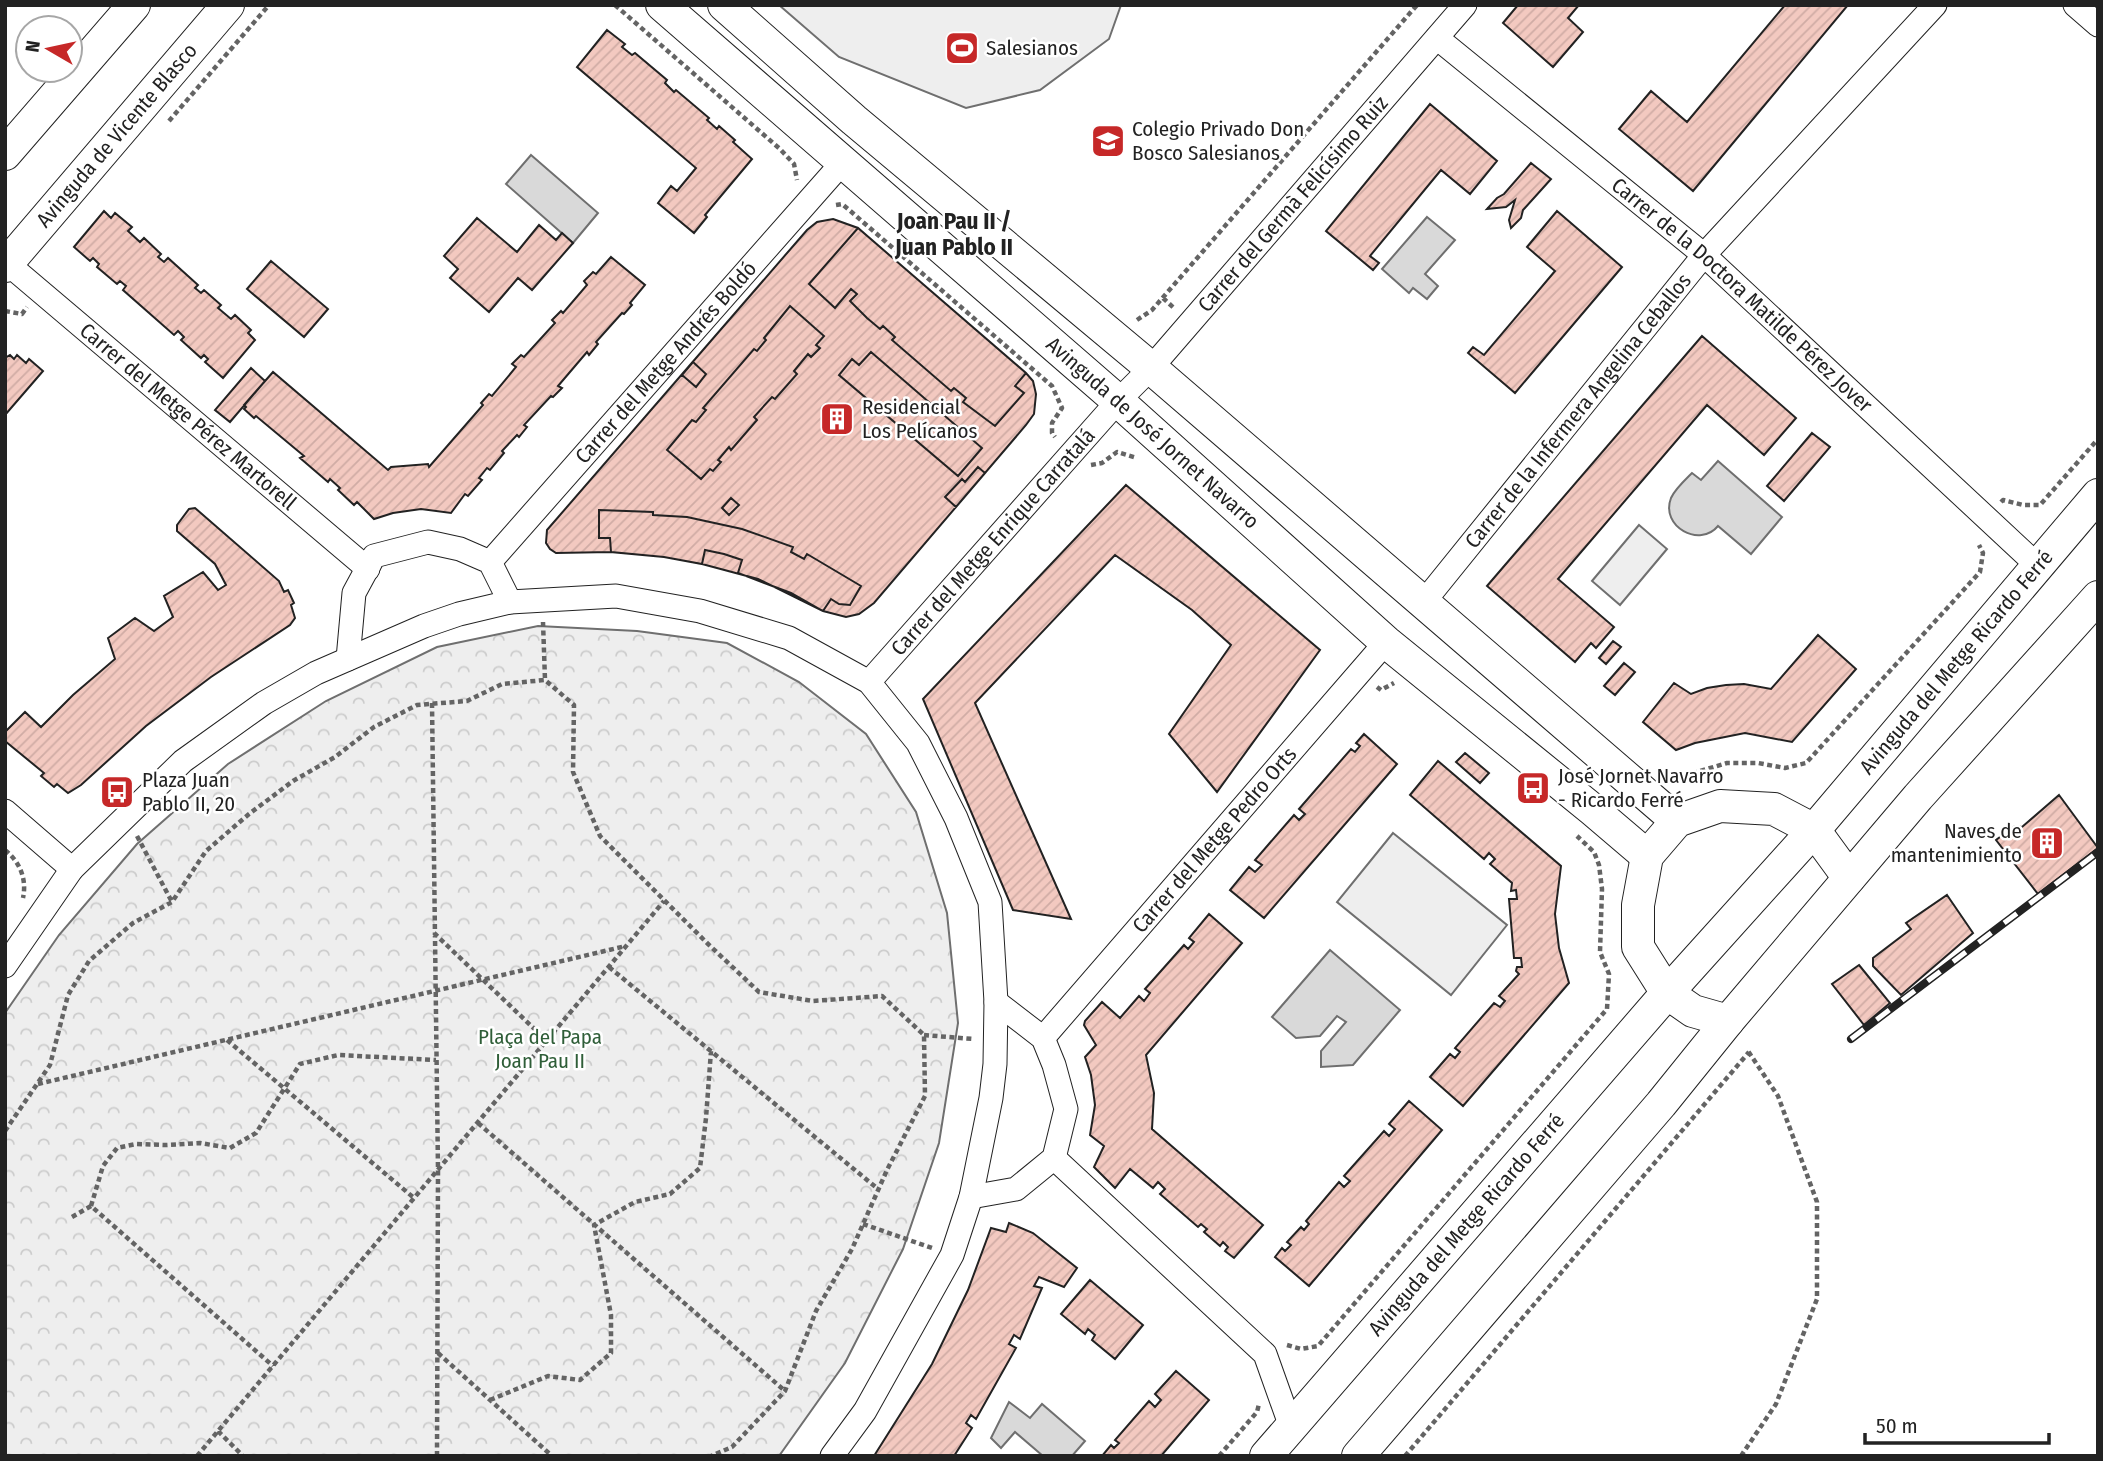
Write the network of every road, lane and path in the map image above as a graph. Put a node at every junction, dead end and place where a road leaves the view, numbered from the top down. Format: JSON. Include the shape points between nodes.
{"nodes":[{"id":1,"x":134,"y":5,"type":"edge"},
{"id":2,"x":228,"y":5,"type":"edge"},
{"id":3,"x":269,"y":5,"type":"edge"},
{"id":4,"x":615,"y":5,"type":"edge"},
{"id":5,"x":662,"y":5,"type":"edge"},
{"id":6,"x":724,"y":5,"type":"edge"},
{"id":7,"x":1418,"y":5,"type":"edge"},
{"id":8,"x":1465,"y":5,"type":"edge"},
{"id":9,"x":1934,"y":5,"type":"edge"},
{"id":10,"x":2075,"y":5,"type":"edge"},
{"id":11,"x":2098,"y":25,"type":"edge"},
{"id":12,"x":1437,"y":38,"type":"junction"},
{"id":13,"x":161,"y":130,"type":"dead end"},
{"id":14,"x":5,"y":154,"type":"edge"},
{"id":15,"x":842,"y":163,"type":"junction"},
{"id":16,"x":811,"y":198,"type":"junction"},
{"id":17,"x":1704,"y":255,"type":"junction"},
{"id":18,"x":6,"y":265,"type":"edge"},
{"id":19,"x":40,"y":291,"type":"junction"},
{"id":20,"x":5,"y":311,"type":"edge"},
{"id":21,"x":1136,"y":321,"type":"dead end"},
{"id":22,"x":1151,"y":368,"type":"junction"},
{"id":23,"x":1118,"y":401,"type":"junction"},
{"id":24,"x":2098,"y":439,"type":"edge"},
{"id":25,"x":1071,"y":454,"type":"junction"},
{"id":26,"x":1145,"y":465,"type":"dead end"},
{"id":27,"x":2098,"y":495,"type":"edge"},
{"id":28,"x":1985,"y":516,"type":"junction"},
{"id":29,"x":490,"y":562,"type":"junction"},
{"id":30,"x":2037,"y":565,"type":"junction"},
{"id":31,"x":368,"y":569,"type":"junction"},
{"id":32,"x":2098,"y":597,"type":"edge"},
{"id":33,"x":542,"y":601,"type":"junction"},
{"id":34,"x":510,"y":603,"type":"junction"},
{"id":35,"x":1423,"y":603,"type":"junction"},
{"id":36,"x":1386,"y":642,"type":"junction"},
{"id":37,"x":348,"y":659,"type":"junction"},
{"id":38,"x":1360,"y":673,"type":"junction"},
{"id":39,"x":545,"y":680,"type":"junction"},
{"id":40,"x":869,"y":682,"type":"junction"},
{"id":41,"x":1404,"y":689,"type":"dead end"},
{"id":42,"x":432,"y":703,"type":"junction"},
{"id":43,"x":1664,"y":776,"type":"dead end"},
{"id":44,"x":5,"y":811,"type":"edge"},
{"id":45,"x":127,"y":817,"type":"junction"},
{"id":46,"x":1677,"y":821,"type":"junction"},
{"id":47,"x":1590,"y":828,"type":"junction"},
{"id":48,"x":1570,"y":830,"type":"dead end"},
{"id":49,"x":1814,"y":830,"type":"junction"},
{"id":50,"x":5,"y":849,"type":"edge"},
{"id":51,"x":1647,"y":856,"type":"junction"},
{"id":52,"x":72,"y":869,"type":"junction"},
{"id":53,"x":1849,"y":878,"type":"junction"},
{"id":54,"x":664,"y":901,"type":"junction"},
{"id":55,"x":172,"y":902,"type":"junction"},
{"id":56,"x":20,"y":909,"type":"dead end"},
{"id":57,"x":434,"y":933,"type":"junction"},
{"id":58,"x":626,"y":946,"type":"junction"},
{"id":59,"x":5,"y":966,"type":"edge"},
{"id":60,"x":609,"y":967,"type":"junction"},
{"id":61,"x":482,"y":980,"type":"junction"},
{"id":62,"x":435,"y":991,"type":"junction"},
{"id":63,"x":1667,"y":993,"type":"junction"},
{"id":64,"x":996,"y":1002,"type":"junction"},
{"id":65,"x":1728,"y":1021,"type":"junction"},
{"id":66,"x":924,"y":1035,"type":"junction"},
{"id":67,"x":1043,"y":1038,"type":"junction"},
{"id":68,"x":227,"y":1040,"type":"junction"},
{"id":69,"x":547,"y":1041,"type":"junction"},
{"id":70,"x":995,"y":1041,"type":"junction"},
{"id":71,"x":711,"y":1051,"type":"junction"},
{"id":72,"x":1749,"y":1052,"type":"junction"},
{"id":73,"x":436,"y":1060,"type":"junction"},
{"id":74,"x":36,"y":1085,"type":"junction"},
{"id":75,"x":285,"y":1089,"type":"junction"},
{"id":76,"x":478,"y":1123,"type":"junction"},
{"id":77,"x":5,"y":1131,"type":"edge"},
{"id":78,"x":1054,"y":1158,"type":"junction"},
{"id":79,"x":438,"y":1170,"type":"junction"},
{"id":80,"x":878,"y":1189,"type":"junction"},
{"id":81,"x":971,"y":1196,"type":"junction"},
{"id":82,"x":414,"y":1198,"type":"junction"},
{"id":83,"x":91,"y":1206,"type":"junction"},
{"id":84,"x":72,"y":1217,"type":"dead end"},
{"id":85,"x":863,"y":1224,"type":"junction"},
{"id":86,"x":594,"y":1225,"type":"junction"},
{"id":87,"x":952,"y":1255,"type":"junction"},
{"id":88,"x":438,"y":1352,"type":"junction"},
{"id":89,"x":1265,"y":1354,"type":"junction"},
{"id":90,"x":273,"y":1366,"type":"junction"},
{"id":91,"x":785,"y":1391,"type":"junction"},
{"id":92,"x":1261,"y":1395,"type":"dead end"},
{"id":93,"x":490,"y":1399,"type":"junction"},
{"id":94,"x":1291,"y":1427,"type":"junction"},
{"id":95,"x":218,"y":1431,"type":"junction"},
{"id":96,"x":197,"y":1456,"type":"edge"},
{"id":97,"x":243,"y":1456,"type":"edge"},
{"id":98,"x":437,"y":1456,"type":"edge"},
{"id":99,"x":552,"y":1456,"type":"edge"},
{"id":100,"x":710,"y":1456,"type":"edge"},
{"id":101,"x":832,"y":1456,"type":"edge"},
{"id":102,"x":1219,"y":1456,"type":"edge"},
{"id":103,"x":1266,"y":1456,"type":"edge"},
{"id":104,"x":1358,"y":1456,"type":"edge"},
{"id":105,"x":1405,"y":1456,"type":"edge"},
{"id":106,"x":1741,"y":1456,"type":"edge"}],
"edges":[{"from":1,"to":14,"type":"street"},
{"from":2,"to":18,"type":"street","name":"Avinguda de Vicente Blasco"},
{"from":3,"to":13,"type":"path"},
{"from":4,"to":16,"type":"path","via":[[780,149],[794,164],[797,180]]},
{"from":5,"to":15,"type":"street","name":"Avinguda de José Jornet Navarro"},
{"from":6,"to":22,"type":"street","via":[[853,120]]},
{"from":7,"to":21,"type":"path","via":[[1152,310]]},
{"from":8,"to":12,"type":"street","name":"Carrer del Germà Felicísimo Ruiz"},
{"from":9,"to":17,"type":"street","name":"Carrer de la Infermera Angelina Ceballos"},
{"from":10,"to":11,"type":"street"},
{"from":12,"to":17,"type":"street","name":"Carrer de la Doctora Matilde Pérez Jover"},
{"from":12,"to":22,"type":"street","name":"Carrer del Germà Felicísimo Ruiz"},
{"from":15,"to":16,"type":"street","name":"Carrer del Metge Andrés Boldó"},
{"from":15,"to":23,"type":"street","name":"Avinguda de José Jornet Navarro"},
{"from":16,"to":25,"type":"path","via":[[824,207],[842,204],[1052,386],[1062,408],[1052,423],[1052,433]]},
{"from":16,"to":29,"type":"street","name":"Carrer del Metge Andrés Boldó"},
{"from":17,"to":28,"type":"street","name":"Carrer de la Doctora Matilde Pérez Jover"},
{"from":17,"to":35,"type":"street","name":"Carrer de la Infermera Angelina Ceballos"},
{"from":18,"to":19,"type":"street","name":"Carrer del Metge Pérez Martorell"},
{"from":19,"to":20,"type":"path","via":[[22,314]]},
{"from":19,"to":31,"type":"street","name":"Carrer del Metge Pérez Martorell"},
{"from":22,"to":23,"type":"street","name":"Carrer del Germà Felicísimo Ruiz"},
{"from":22,"to":35,"type":"street"},
{"from":23,"to":25,"type":"street","name":"Carrer del Metge Enrique Carratalá"},
{"from":23,"to":36,"type":"street","name":"Avinguda de José Jornet Navarro"},
{"from":24,"to":28,"type":"path","via":[[2040,505],[2003,500]]},
{"from":25,"to":26,"type":"path","via":[[1088,466],[1102,463],[1116,452],[1134,456]]},
{"from":25,"to":40,"type":"street","name":"Carrer del Metge Enrique Carratalá"},
{"from":27,"to":30,"type":"street","name":"Avinguda del Metge Ricardo Ferré"},
{"from":28,"to":30,"type":"street","name":"Carrer de la Doctora Matilde Pérez Jover"},
{"from":28,"to":43,"type":"path","via":[[1974,534],[1983,552],[1980,572],[1806,763],[1785,768],[1727,763]]},
{"from":29,"to":31,"type":"street","via":[[428,541],[374,555]]},
{"from":29,"to":34,"type":"street"},
{"from":30,"to":49,"type":"street","name":"Avinguda del Metge Ricardo Ferré"},
{"from":31,"to":37,"type":"street","via":[[354,593]]},
{"from":32,"to":53,"type":"street"},
{"from":33,"to":34,"type":"street"},
{"from":33,"to":39,"type":"path"},
{"from":33,"to":40,"type":"street","via":[[617,596],[700,611],[789,638]]},
{"from":34,"to":37,"type":"street","via":[[424,626]]},
{"from":35,"to":46,"type":"street"},
{"from":36,"to":38,"type":"street","name":"Carrer del Metge Pedro Orts"},
{"from":36,"to":47,"type":"street","name":"Avinguda de José Jornet Navarro"},
{"from":37,"to":45,"type":"street","via":[[264,703],[184,761]]},
{"from":38,"to":41,"type":"path","via":[[1381,690],[1395,682]]},
{"from":38,"to":67,"type":"street","name":"Carrer del Metge Pedro Orts"},
{"from":39,"to":42,"type":"path","via":[[502,684],[467,701]]},
{"from":39,"to":54,"type":"path","via":[[573,705],[573,772],[600,836]]},
{"from":40,"to":64,"type":"street","via":[[918,743],[956,818],[990,902]]},
{"from":42,"to":55,"type":"path","via":[[417,705],[374,727],[249,814],[206,850]]},
{"from":42,"to":57,"type":"path"},
{"from":44,"to":52,"type":"street"},
{"from":45,"to":52,"type":"street"},
{"from":45,"to":55,"type":"path"},
{"from":46,"to":49,"type":"street","via":[[1720,806],[1774,809]]},
{"from":46,"to":51,"type":"street"},
{"from":47,"to":48,"type":"path"},
{"from":47,"to":51,"type":"street","name":"Avinguda de José Jornet Navarro"},
{"from":47,"to":89,"type":"path","via":[[1602,889],[1600,952],[1609,974],[1607,1009],[1318,1346],[1301,1349],[1280,1343]]},
{"from":49,"to":53,"type":"street"},
{"from":49,"to":63,"type":"street","name":"Avinguda del Metge Ricardo Ferré"},
{"from":50,"to":56,"type":"path","via":[[22,874],[25,889]]},
{"from":51,"to":63,"type":"street","via":[[1638,905],[1639,947]]},
{"from":52,"to":59,"type":"street"},
{"from":53,"to":65,"type":"street"},
{"from":54,"to":58,"type":"path"},
{"from":54,"to":66,"type":"path","via":[[759,992],[813,1002],[882,996]]},
{"from":55,"to":74,"type":"path","via":[[133,923],[89,961],[68,995],[50,1065]]},
{"from":57,"to":61,"type":"path"},
{"from":57,"to":62,"type":"path"},
{"from":58,"to":60,"type":"path"},
{"from":58,"to":61,"type":"path"},
{"from":60,"to":69,"type":"path"},
{"from":60,"to":71,"type":"path"},
{"from":61,"to":62,"type":"path"},
{"from":61,"to":69,"type":"path"},
{"from":62,"to":68,"type":"path"},
{"from":62,"to":73,"type":"path"},
{"from":63,"to":65,"type":"street","via":[[1693,1011]]},
{"from":63,"to":94,"type":"street","name":"Avinguda del Metge Ricardo Ferré"},
{"from":64,"to":67,"type":"street"},
{"from":64,"to":70,"type":"street"},
{"from":65,"to":72,"type":"path"},
{"from":65,"to":104,"type":"street"},
{"from":66,"to":70,"type":"path"},
{"from":66,"to":80,"type":"path","via":[[925,1096]]},
{"from":67,"to":78,"type":"street","via":[[1066,1109]]},
{"from":68,"to":74,"type":"path"},
{"from":68,"to":75,"type":"path"},
{"from":69,"to":76,"type":"path"},
{"from":70,"to":81,"type":"street","via":[[991,1098]]},
{"from":71,"to":80,"type":"path"},
{"from":71,"to":86,"type":"path","via":[[700,1168],[670,1194],[635,1202]]},
{"from":72,"to":105,"type":"path"},
{"from":72,"to":106,"type":"path","via":[[1778,1096],[1817,1202],[1817,1299],[1776,1404]]},
{"from":73,"to":75,"type":"path","via":[[338,1055],[300,1064]]},
{"from":73,"to":79,"type":"path"},
{"from":74,"to":77,"type":"path"},
{"from":75,"to":82,"type":"path"},
{"from":75,"to":83,"type":"path","via":[[256,1133],[230,1148],[200,1143],[117,1148],[103,1166]]},
{"from":76,"to":79,"type":"path"},
{"from":76,"to":86,"type":"path"},
{"from":78,"to":81,"type":"street","via":[[1016,1189]]},
{"from":78,"to":89,"type":"street"},
{"from":79,"to":82,"type":"path"},
{"from":79,"to":88,"type":"path"},
{"from":80,"to":85,"type":"path"},
{"from":81,"to":87,"type":"street"},
{"from":82,"to":90,"type":"path"},
{"from":83,"to":84,"type":"path"},
{"from":83,"to":90,"type":"path"},
{"from":85,"to":87,"type":"path"},
{"from":85,"to":91,"type":"path","via":[[816,1311]]},
{"from":86,"to":91,"type":"path"},
{"from":86,"to":93,"type":"path","via":[[611,1315],[611,1353],[580,1380],[548,1376]]},
{"from":87,"to":101,"type":"street","via":[[865,1411]]},
{"from":88,"to":93,"type":"path"},
{"from":88,"to":98,"type":"path"},
{"from":89,"to":94,"type":"street"},
{"from":90,"to":95,"type":"path"},
{"from":91,"to":100,"type":"path","via":[[732,1447]]},
{"from":92,"to":102,"type":"path","via":[[1257,1412]]},
{"from":93,"to":99,"type":"path"},
{"from":94,"to":103,"type":"street","name":"Avinguda del Metge Ricardo Ferré"},
{"from":95,"to":96,"type":"path"},
{"from":95,"to":97,"type":"path"}]}
